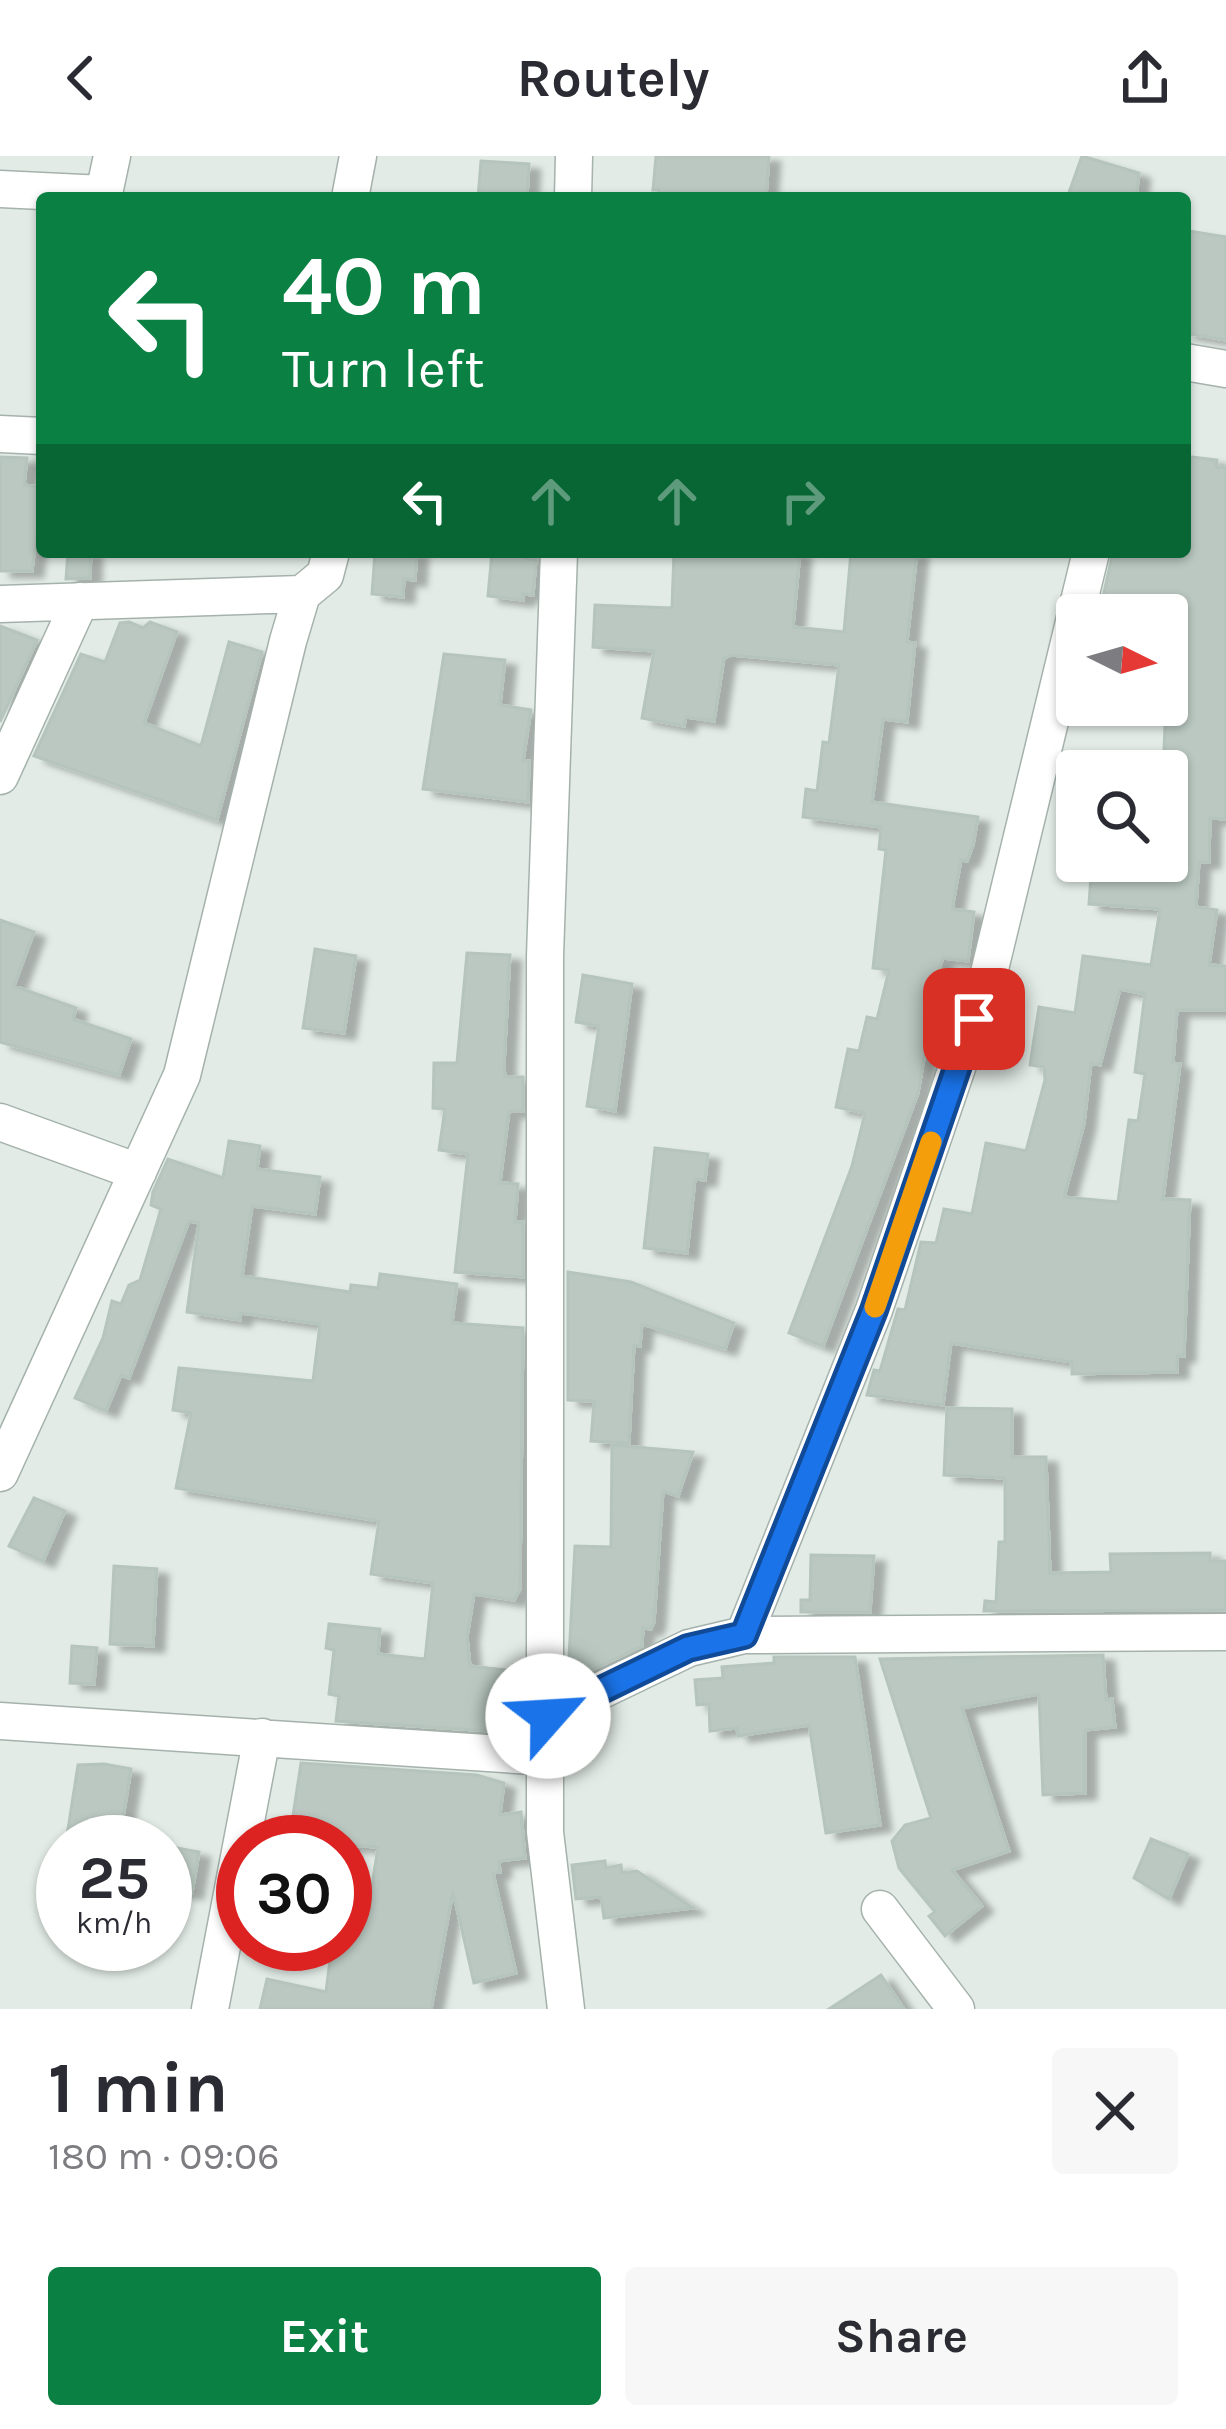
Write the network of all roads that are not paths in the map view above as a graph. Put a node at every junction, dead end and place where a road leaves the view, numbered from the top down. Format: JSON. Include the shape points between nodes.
{"nodes":[{"id":1,"x":112,"y":156,"type":"edge"},
{"id":2,"x":358,"y":156,"type":"edge"},
{"id":3,"x":574,"y":156,"type":"edge"},
{"id":4,"x":0,"y":189,"type":"edge"},
{"id":5,"x":44,"y":192,"type":"edge"},
{"id":6,"x":104,"y":192,"type":"edge"},
{"id":7,"x":351,"y":192,"type":"edge"},
{"id":8,"x":573,"y":192,"type":"edge"},
{"id":9,"x":1191,"y":363,"type":"edge"},
{"id":10,"x":1226,"y":369,"type":"edge"},
{"id":11,"x":0,"y":434,"type":"edge"},
{"id":12,"x":36,"y":436,"type":"edge"},
{"id":13,"x":329,"y":558,"type":"edge"},
{"id":14,"x":559,"y":558,"type":"edge"},
{"id":15,"x":1089,"y":558,"type":"edge"},
{"id":16,"x":302,"y":594,"type":"junction"},
{"id":17,"x":80,"y":601,"type":"junction"},
{"id":18,"x":0,"y":604,"type":"edge"},
{"id":19,"x":0,"y":776,"type":"edge"},
{"id":20,"x":0,"y":1122,"type":"edge"},
{"id":21,"x":138,"y":1172,"type":"junction"},
{"id":22,"x":0,"y":1473,"type":"edge"},
{"id":23,"x":1226,"y":1632,"type":"edge"},
{"id":24,"x":744,"y":1635,"type":"junction"},
{"id":25,"x":548,"y":1716,"type":"junction"},
{"id":26,"x":0,"y":1721,"type":"edge"},
{"id":27,"x":262,"y":1737,"type":"junction"},
{"id":28,"x":547,"y":1757,"type":"junction"},
{"id":29,"x":880,"y":1909,"type":"dead end"},
{"id":30,"x":210,"y":2009,"type":"edge"},
{"id":31,"x":566,"y":2009,"type":"edge"},
{"id":32,"x":956,"y":2009,"type":"edge"}],
"edges":[{"from":1,"to":6,"type":"street"},
{"from":2,"to":7,"type":"street"},
{"from":3,"to":8,"type":"street"},
{"from":4,"to":5,"type":"street"},
{"from":9,"to":10,"type":"street"},
{"from":11,"to":12,"type":"street"},
{"from":13,"to":16,"type":"street","via":[[325,575]]},
{"from":14,"to":25,"type":"street","via":[[545,956]]},
{"from":15,"to":24,"type":"street","via":[[988,977],[874,1310]]},
{"from":16,"to":17,"type":"street"},
{"from":16,"to":21,"type":"street","via":[[182,1075]]},
{"from":17,"to":18,"type":"street"},
{"from":17,"to":19,"type":"street"},
{"from":20,"to":21,"type":"street"},
{"from":21,"to":22,"type":"street"},
{"from":23,"to":24,"type":"street"},
{"from":24,"to":25,"type":"street","via":[[688,1648]]},
{"from":25,"to":28,"type":"street"},
{"from":26,"to":27,"type":"street"},
{"from":27,"to":28,"type":"street"},
{"from":27,"to":30,"type":"street"},
{"from":28,"to":31,"type":"street","via":[[544,1832]]},
{"from":29,"to":32,"type":"street"}]}
